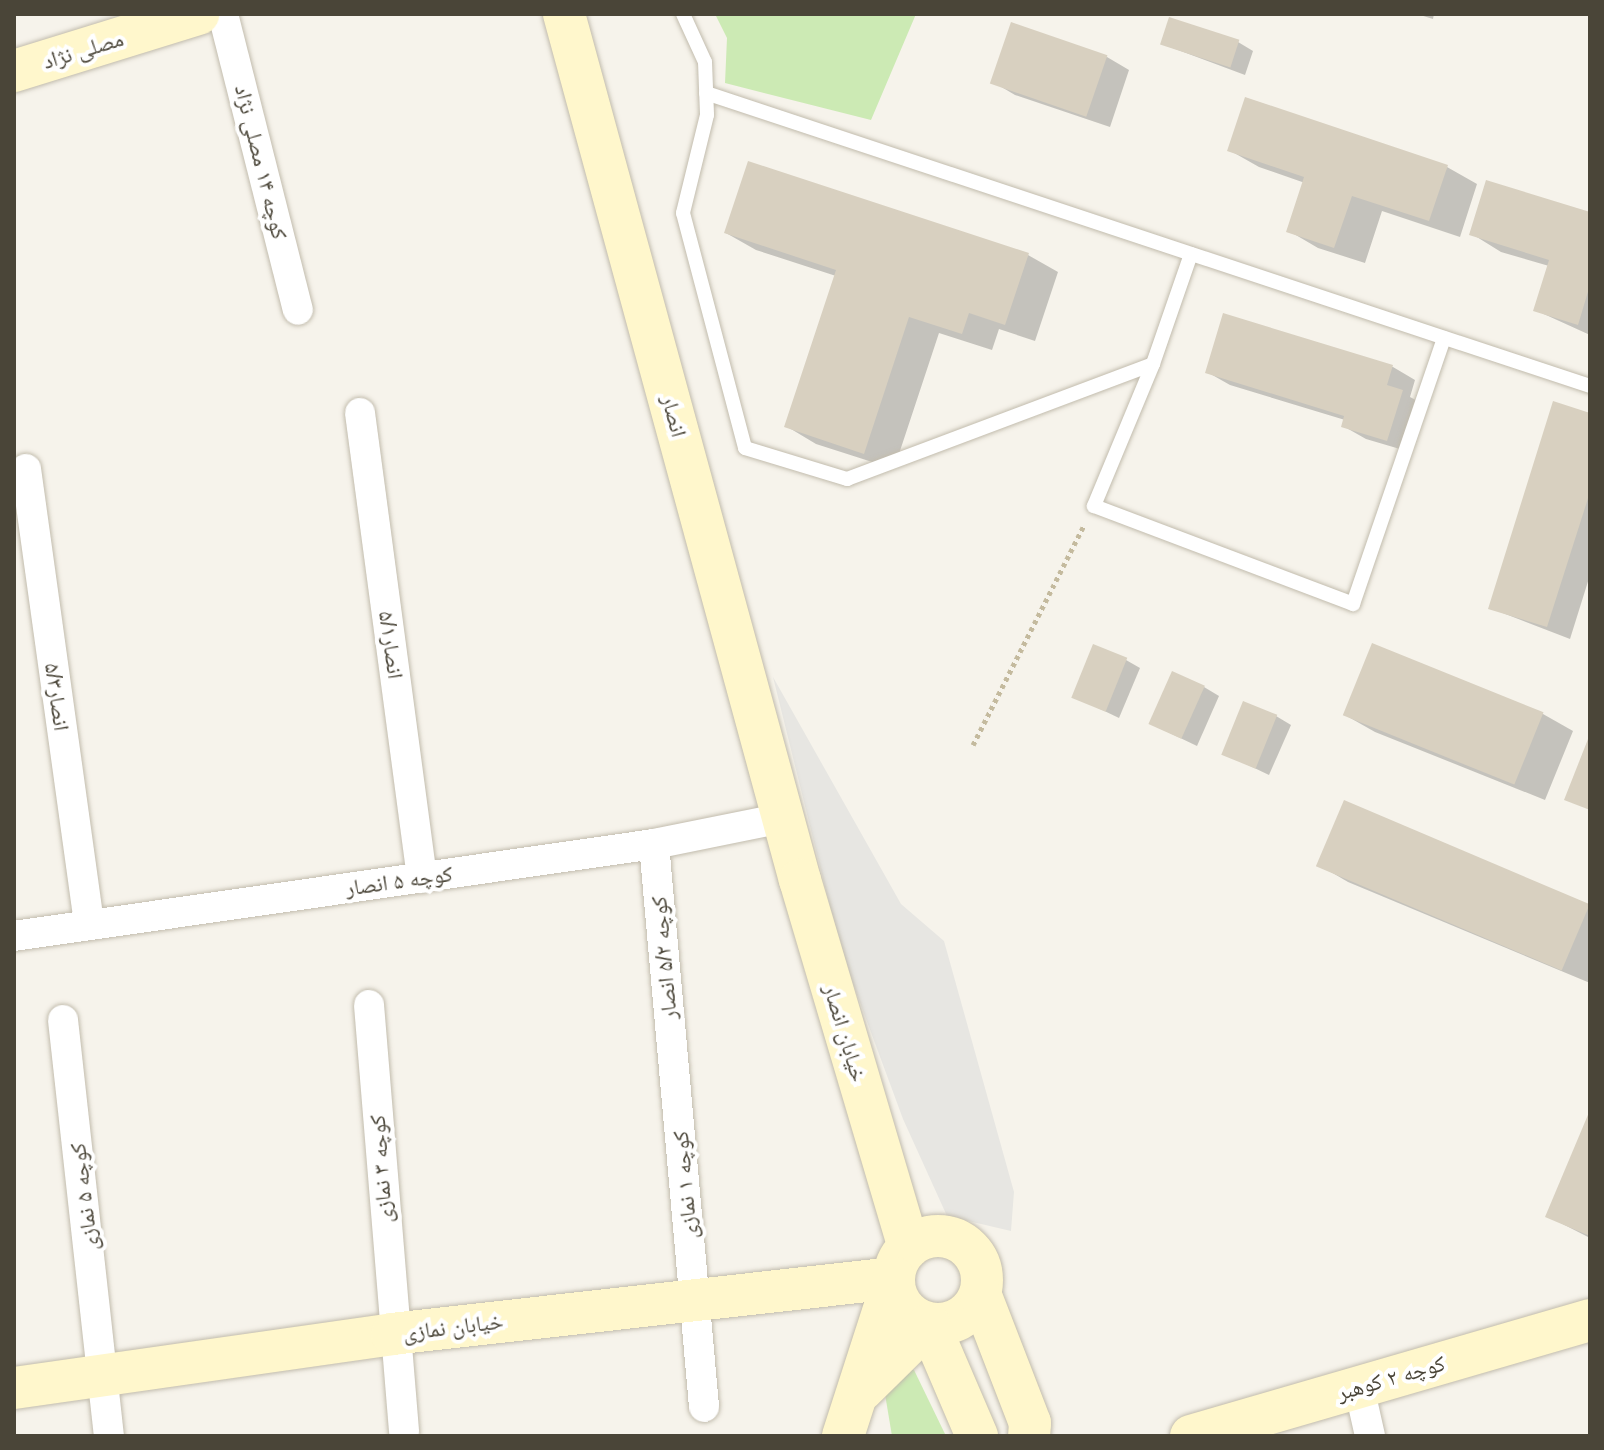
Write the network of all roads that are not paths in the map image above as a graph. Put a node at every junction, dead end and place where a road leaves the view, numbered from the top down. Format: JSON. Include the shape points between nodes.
{"nodes":[{"id":1,"x":198,"y":14,"type":"edge"},
{"id":2,"x":223,"y":14,"type":"edge"},
{"id":3,"x":564,"y":14,"type":"edge"},
{"id":4,"x":683,"y":14,"type":"edge"},
{"id":5,"x":14,"y":71,"type":"edge"},
{"id":6,"x":706,"y":93,"type":"junction"},
{"id":7,"x":1191,"y":254,"type":"junction"},
{"id":8,"x":298,"y":310,"type":"dead end"},
{"id":9,"x":1444,"y":338,"type":"junction"},
{"id":10,"x":1153,"y":364,"type":"junction"},
{"id":11,"x":1590,"y":386,"type":"edge"},
{"id":12,"x":360,"y":413,"type":"dead end"},
{"id":13,"x":26,"y":469,"type":"dead end"},
{"id":14,"x":783,"y":818,"type":"junction"},
{"id":15,"x":654,"y":844,"type":"junction"},
{"id":16,"x":422,"y":878,"type":"junction"},
{"id":17,"x":89,"y":924,"type":"junction"},
{"id":18,"x":14,"y":936,"type":"edge"},
{"id":19,"x":369,"y":1005,"type":"dead end"},
{"id":20,"x":63,"y":1020,"type":"dead end"},
{"id":21,"x":674,"y":1073,"type":"joint"},
{"id":22,"x":901,"y":1263,"type":"junction"},
{"id":23,"x":981,"y":1296,"type":"junction"},
{"id":24,"x":695,"y":1298,"type":"junction"},
{"id":25,"x":1590,"y":1320,"type":"edge"},
{"id":26,"x":929,"y":1324,"type":"junction"},
{"id":27,"x":392,"y":1334,"type":"junction"},
{"id":28,"x":105,"y":1374,"type":"junction"},
{"id":29,"x":1359,"y":1387,"type":"junction"},
{"id":30,"x":14,"y":1388,"type":"edge"},
{"id":31,"x":704,"y":1407,"type":"dead end"},
{"id":32,"x":848,"y":1418,"type":"edge"},
{"id":33,"x":404,"y":1432,"type":"dead end"},
{"id":34,"x":109,"y":1436,"type":"edge"},
{"id":35,"x":977,"y":1436,"type":"edge"},
{"id":36,"x":1029,"y":1436,"type":"edge"},
{"id":37,"x":1191,"y":1436,"type":"edge"},
{"id":38,"x":1370,"y":1436,"type":"edge"}],
"edges":[{"from":1,"to":5,"type":"street","name":"مصلی نژاد"},
{"from":2,"to":8,"type":"street","name":"کوچه ۱۴ مصلی نژاد"},
{"from":3,"to":14,"type":"street","name":"انصار"},
{"from":4,"to":6,"type":"lane","via":[[705,62]]},
{"from":6,"to":7,"type":"lane"},
{"from":6,"to":10,"type":"lane","via":[[707,115],[683,213],[745,448],[847,479]]},
{"from":7,"to":9,"type":"lane"},
{"from":7,"to":10,"type":"lane"},
{"from":9,"to":10,"type":"lane","via":[[1353,604],[1094,506]]},
{"from":9,"to":11,"type":"lane"},
{"from":12,"to":16,"type":"street","name":"انصار۵/۱"},
{"from":13,"to":17,"type":"street","name":"انصار۵/۳"},
{"from":14,"to":15,"type":"street","name":"کوچه ۵ انصار"},
{"from":14,"to":22,"type":"street","name":"خیابان انصار"},
{"from":15,"to":16,"type":"street","name":"کوچه ۵ انصار"},
{"from":15,"to":21,"type":"street","name":"کوچه ۵/۲ انصار"},
{"from":16,"to":17,"type":"street","name":"کوچه ۵ انصار"},
{"from":17,"to":18,"type":"street","name":"کوچه ۵ انصار"},
{"from":19,"to":27,"type":"street","name":"کوچه ۳ نمازی"},
{"from":20,"to":28,"type":"street","name":"کوچه ۵ نمازی"},
{"from":21,"to":24,"type":"street","name":"کوچه ۱ نمازی"},
{"from":22,"to":23,"type":"street","via":[[935,1236],[964,1244],[981,1267]]},
{"from":22,"to":24,"type":"street","name":"خیابان نمازی"},
{"from":22,"to":26,"type":"street","via":[[906,1311]]},
{"from":22,"to":32,"type":"street"},
{"from":23,"to":26,"type":"street","via":[[966,1316]]},
{"from":23,"to":36,"type":"street","via":[[1030,1423]]},
{"from":24,"to":27,"type":"street","name":"خیابان نمازی"},
{"from":24,"to":31,"type":"street","name":"کوچه ۱ نمازی"},
{"from":25,"to":29,"type":"street","name":"کوچه ۲ کوهبر"},
{"from":26,"to":32,"type":"street"},
{"from":26,"to":35,"type":"street"},
{"from":27,"to":28,"type":"street","name":"خیابان نمازی"},
{"from":27,"to":33,"type":"street","name":"کوچه ۳ نمازی"},
{"from":28,"to":30,"type":"street","name":"خیابان نمازی"},
{"from":28,"to":34,"type":"street","name":"کوچه ۵ نمازی"},
{"from":29,"to":37,"type":"street","name":"کوچه ۲ کوهبر"},
{"from":29,"to":38,"type":"street"}]}
